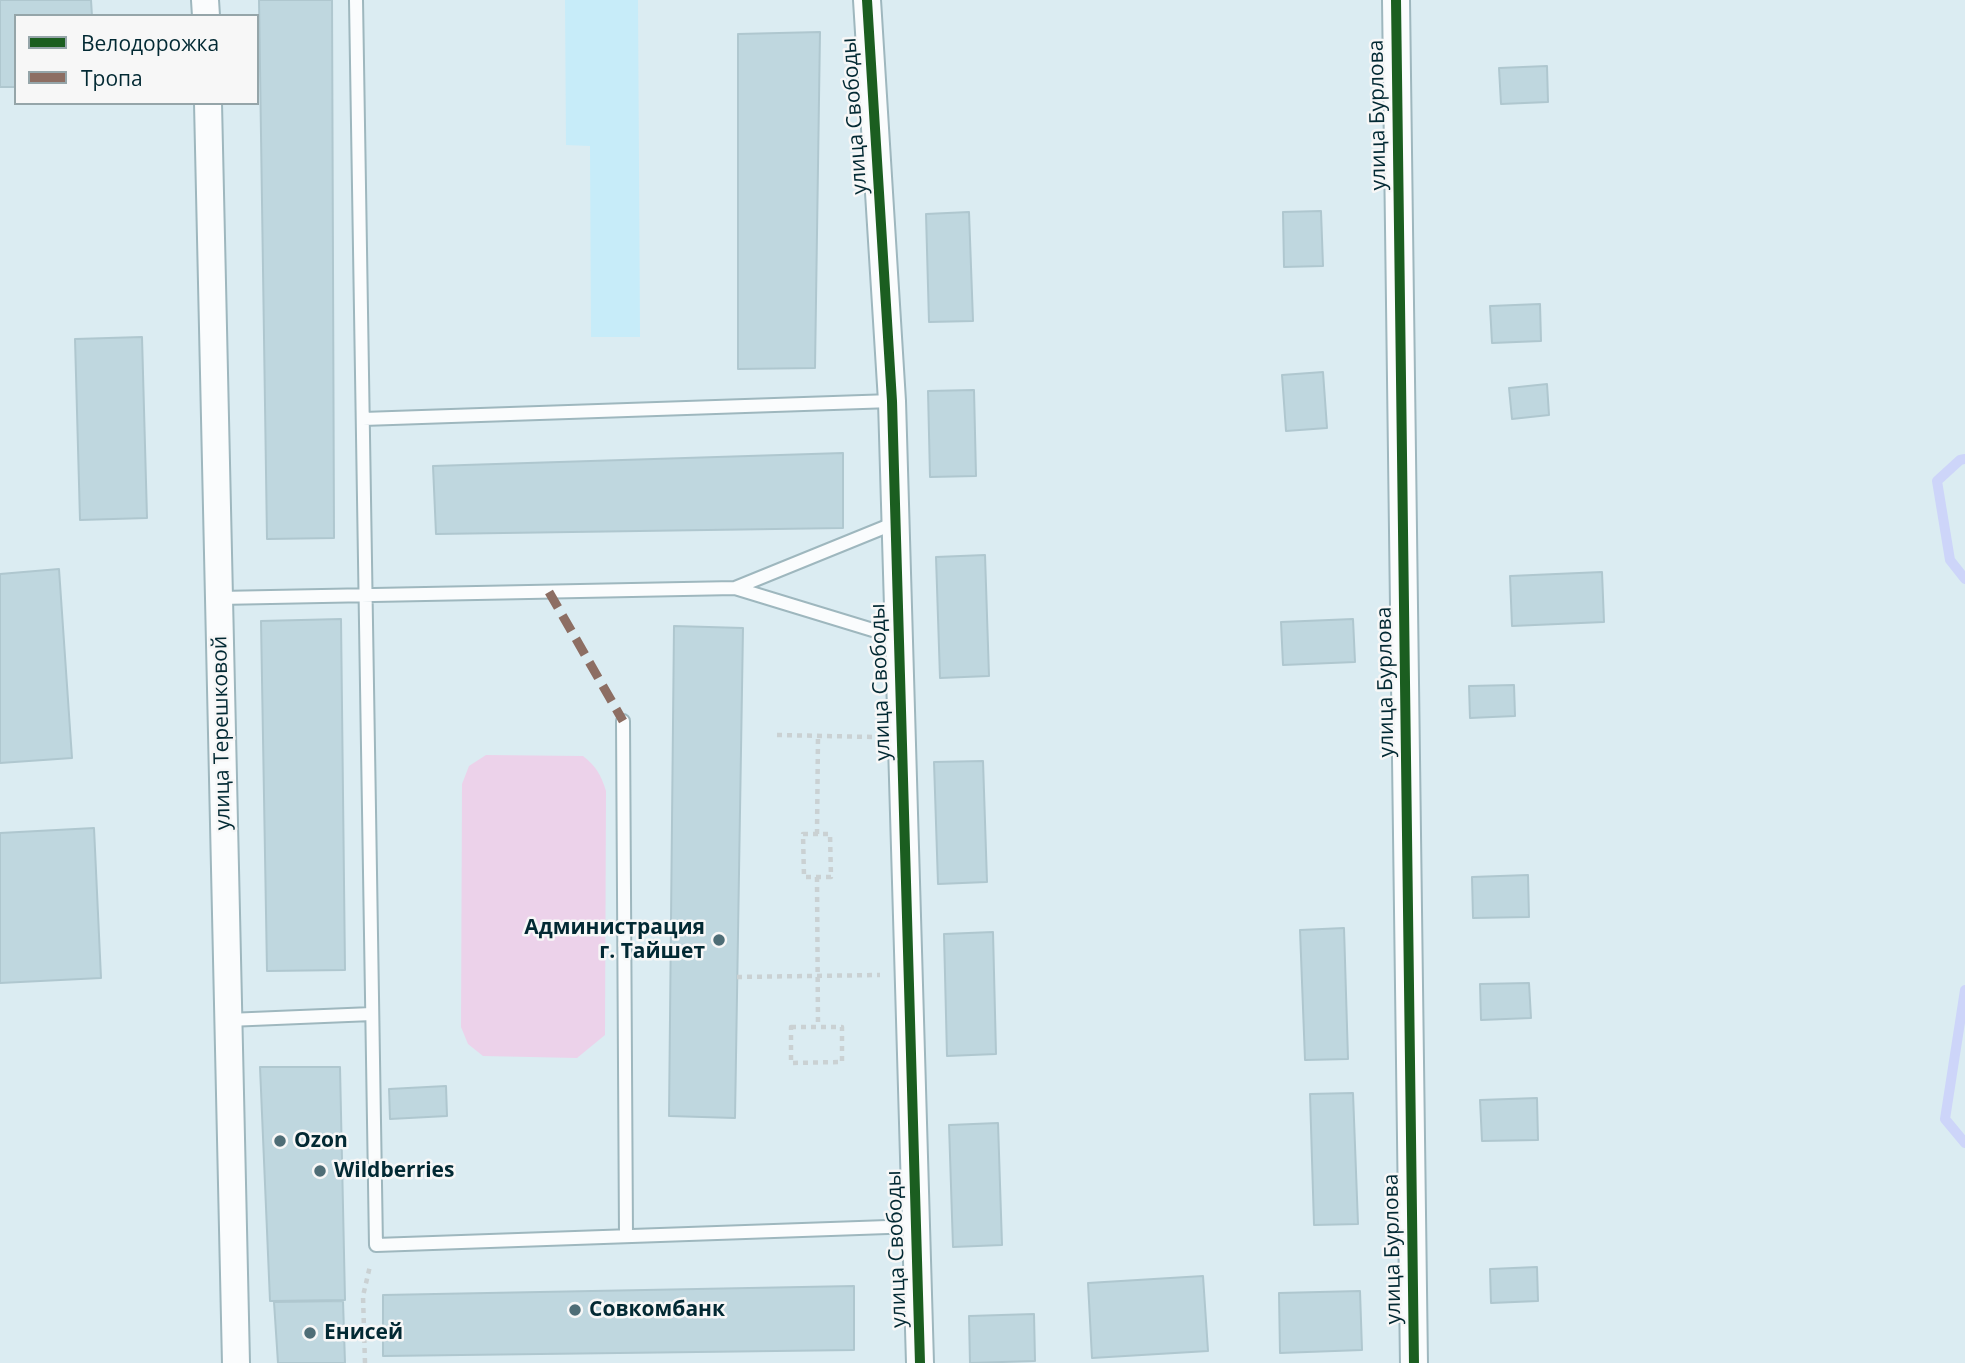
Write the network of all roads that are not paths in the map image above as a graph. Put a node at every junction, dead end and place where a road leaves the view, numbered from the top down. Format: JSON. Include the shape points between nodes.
{"nodes":[{"id":1,"x":356,"y":0,"type":"edge"},
{"id":2,"x":867,"y":0,"type":"edge"},
{"id":3,"x":1396,"y":0,"type":"edge"},
{"id":4,"x":208,"y":105,"type":"edge"},
{"id":5,"x":892,"y":401,"type":"junction"},
{"id":6,"x":363,"y":419,"type":"junction"},
{"id":7,"x":896,"y":523,"type":"junction"},
{"id":8,"x":735,"y":588,"type":"junction"},
{"id":9,"x":365,"y":596,"type":"junction"},
{"id":10,"x":219,"y":598,"type":"junction"},
{"id":11,"x":899,"y":638,"type":"junction"},
{"id":12,"x":623,"y":721,"type":"dead end"},
{"id":13,"x":372,"y":1014,"type":"junction"},
{"id":14,"x":228,"y":1020,"type":"junction"},
{"id":15,"x":916,"y":1226,"type":"junction"},
{"id":16,"x":626,"y":1236,"type":"junction"},
{"id":17,"x":236,"y":1363,"type":"edge"},
{"id":18,"x":920,"y":1363,"type":"edge"},
{"id":19,"x":1414,"y":1363,"type":"edge"}],
"edges":[{"from":1,"to":6,"type":"lane"},
{"from":2,"to":5,"type":"street","name":"улица Свободы"},
{"from":3,"to":19,"type":"street","name":"улица Бурлова"},
{"from":4,"to":10,"type":"street","name":"улица Терешковой"},
{"from":5,"to":6,"type":"lane"},
{"from":5,"to":7,"type":"street","name":"улица Свободы"},
{"from":6,"to":9,"type":"lane"},
{"from":7,"to":8,"type":"lane"},
{"from":7,"to":11,"type":"street","name":"улица Свободы"},
{"from":8,"to":9,"type":"lane"},
{"from":8,"to":11,"type":"lane"},
{"from":9,"to":10,"type":"lane"},
{"from":9,"to":13,"type":"lane"},
{"from":10,"to":14,"type":"street","name":"улица Терешковой"},
{"from":11,"to":15,"type":"street","name":"улица Свободы"},
{"from":12,"to":16,"type":"lane"},
{"from":13,"to":14,"type":"lane"},
{"from":13,"to":16,"type":"lane","via":[[376,1245]]},
{"from":14,"to":17,"type":"street","name":"улица Терешковой"},
{"from":15,"to":16,"type":"lane"},
{"from":15,"to":18,"type":"street","name":"улица Свободы"}]}
